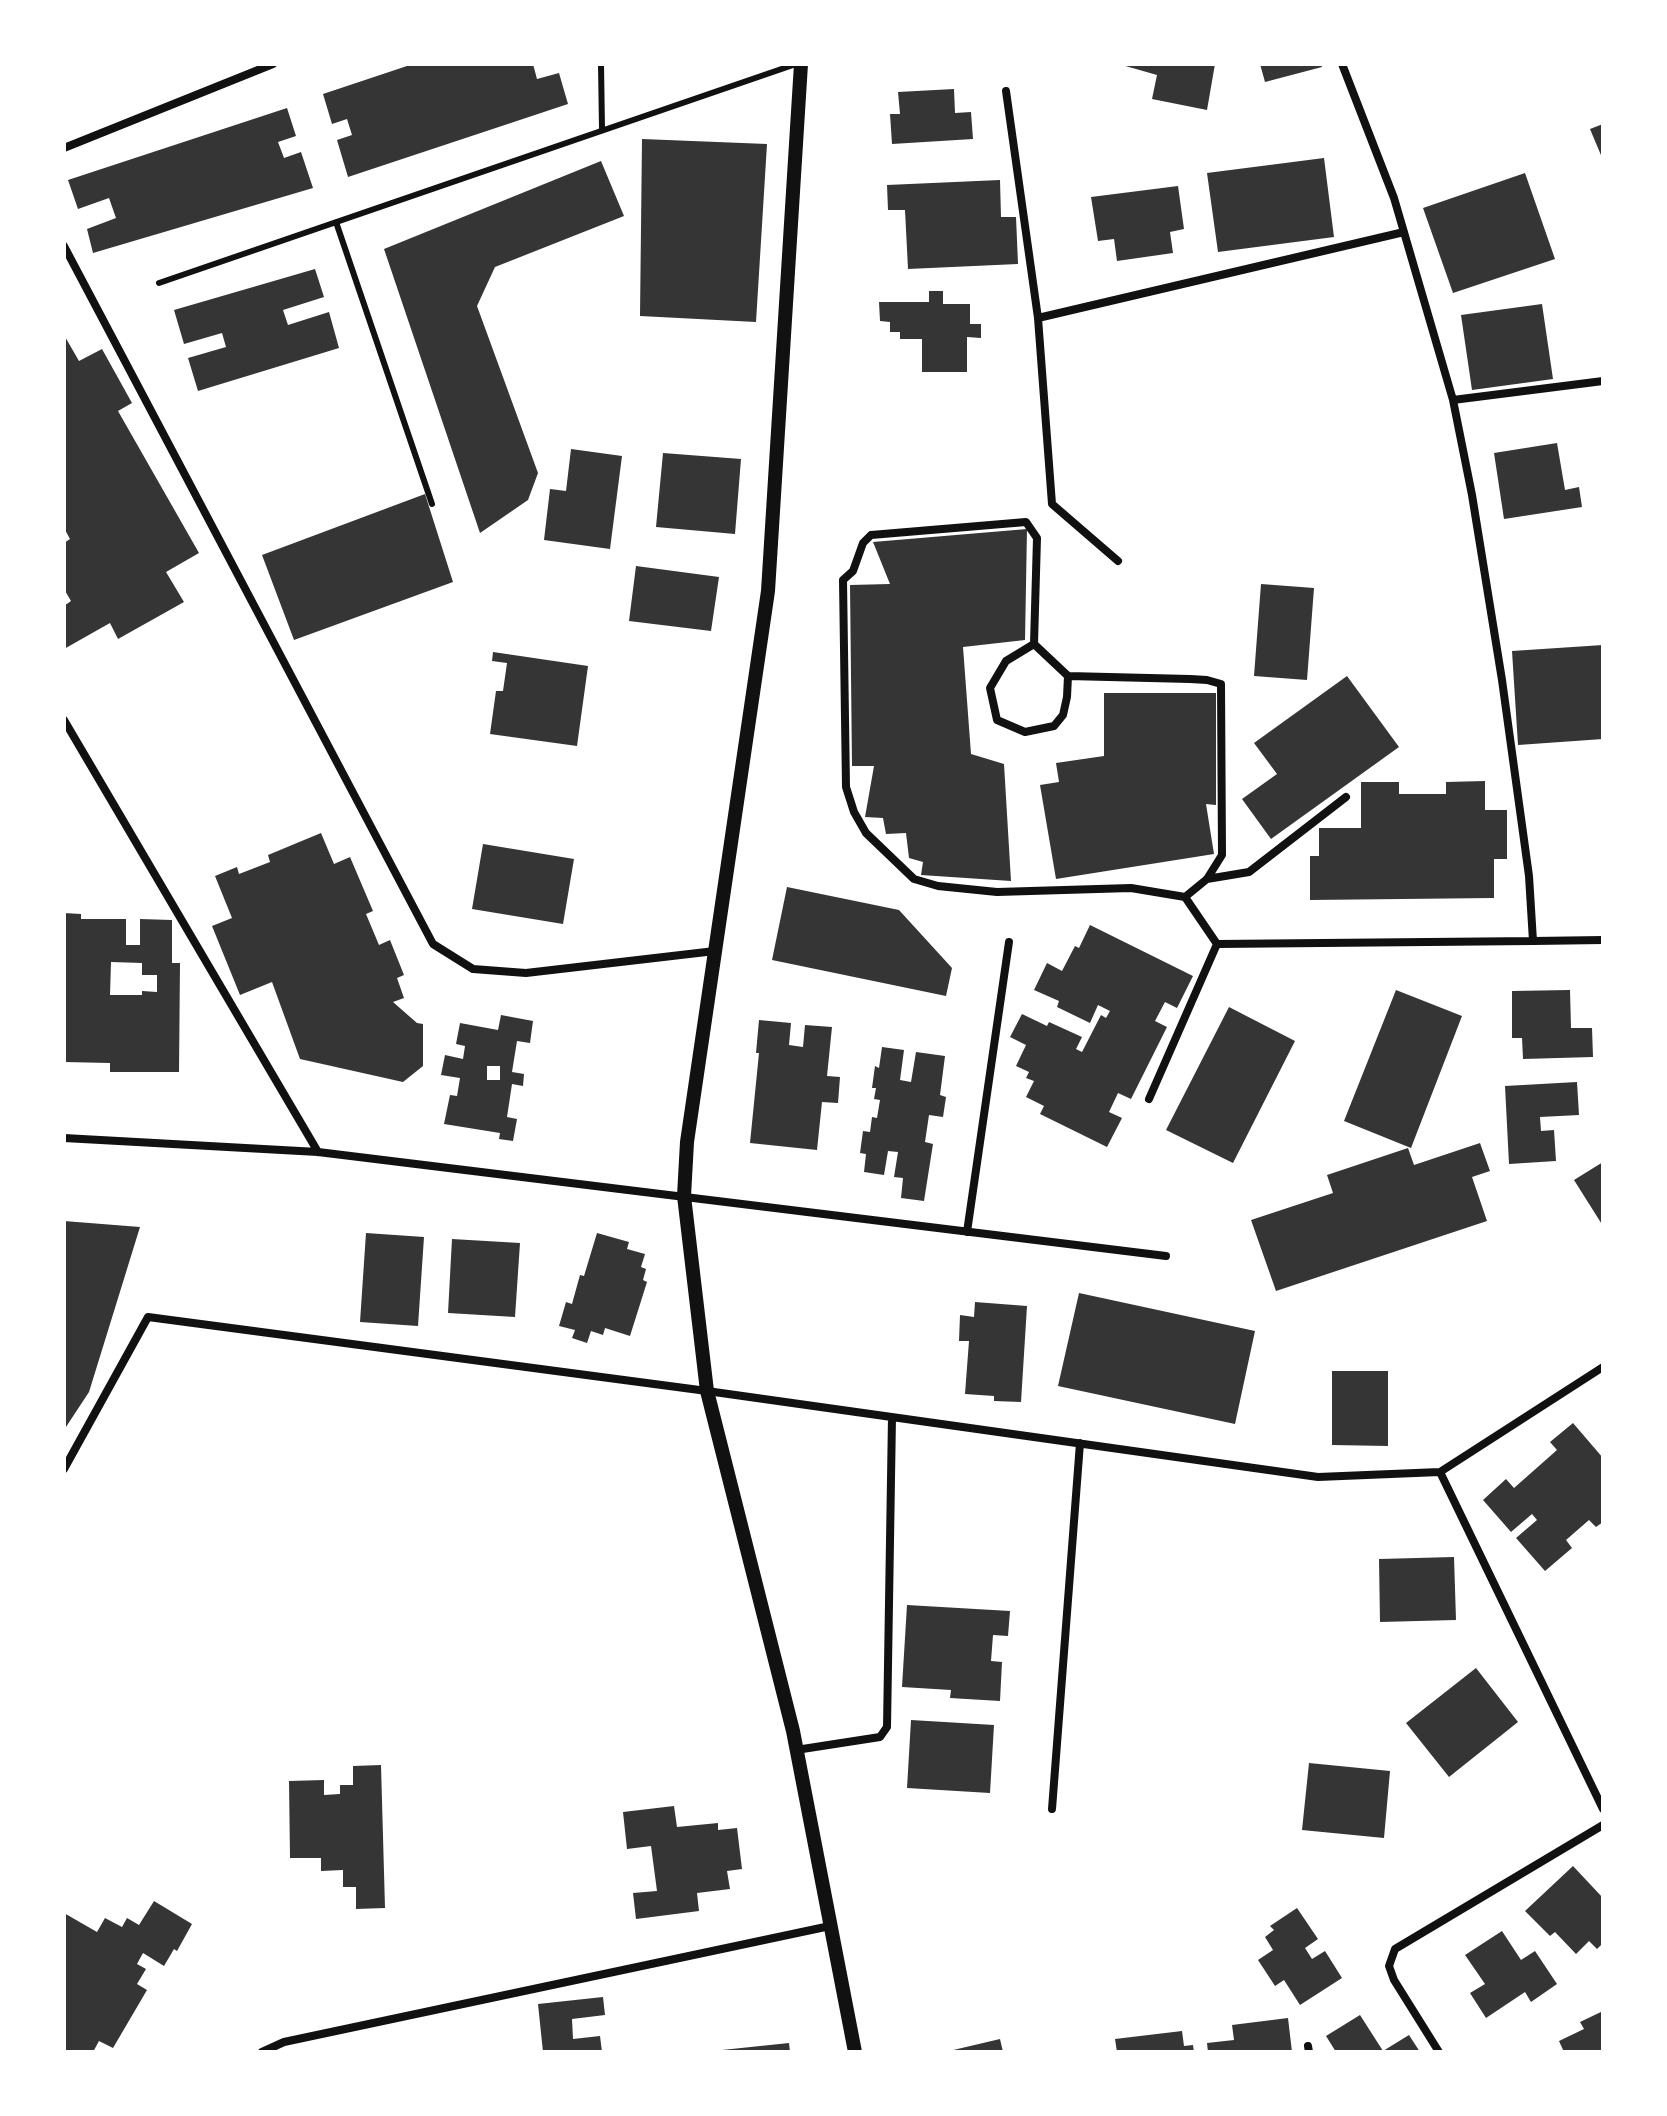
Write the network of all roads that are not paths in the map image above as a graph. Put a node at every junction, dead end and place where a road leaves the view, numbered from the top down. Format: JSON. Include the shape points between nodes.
{"nodes":[{"id":1,"x":273,"y":64,"type":"edge"},
{"id":2,"x":601,"y":64,"type":"edge"},
{"id":3,"x":798,"y":64,"type":"edge"},
{"id":4,"x":1342,"y":64,"type":"edge"},
{"id":5,"x":1006,"y":91,"type":"dead end"},
{"id":6,"x":602,"y":129,"type":"junction"},
{"id":7,"x":64,"y":148,"type":"edge"},
{"id":8,"x":336,"y":222,"type":"junction"},
{"id":9,"x":1404,"y":232,"type":"junction"},
{"id":10,"x":64,"y":246,"type":"edge"},
{"id":11,"x":159,"y":283,"type":"dead end"},
{"id":12,"x":1038,"y":318,"type":"junction"},
{"id":13,"x":1603,"y":381,"type":"edge"},
{"id":14,"x":1453,"y":400,"type":"junction"},
{"id":15,"x":432,"y":504,"type":"dead end"},
{"id":16,"x":1118,"y":561,"type":"dead end"},
{"id":17,"x":1034,"y":644,"type":"junction"},
{"id":18,"x":1068,"y":676,"type":"junction"},
{"id":19,"x":64,"y":720,"type":"edge"},
{"id":20,"x":1346,"y":797,"type":"dead end"},
{"id":21,"x":1207,"y":879,"type":"junction"},
{"id":22,"x":1185,"y":897,"type":"junction"},
{"id":23,"x":1603,"y":940,"type":"edge"},
{"id":24,"x":1533,"y":941,"type":"junction"},
{"id":25,"x":1009,"y":942,"type":"dead end"},
{"id":26,"x":1217,"y":944,"type":"junction"},
{"id":27,"x":715,"y":951,"type":"junction"},
{"id":28,"x":1149,"y":1099,"type":"dead end"},
{"id":29,"x":64,"y":1138,"type":"edge"},
{"id":30,"x":318,"y":1152,"type":"junction"},
{"id":31,"x":684,"y":1196,"type":"junction"},
{"id":32,"x":967,"y":1232,"type":"junction"},
{"id":33,"x":1166,"y":1256,"type":"dead end"},
{"id":34,"x":1603,"y":1367,"type":"edge"},
{"id":35,"x":707,"y":1391,"type":"junction"},
{"id":36,"x":892,"y":1417,"type":"junction"},
{"id":37,"x":1080,"y":1443,"type":"junction"},
{"id":38,"x":64,"y":1469,"type":"edge"},
{"id":39,"x":1440,"y":1472,"type":"junction"},
{"id":40,"x":796,"y":1750,"type":"junction"},
{"id":41,"x":1052,"y":1809,"type":"dead end"},
{"id":42,"x":1603,"y":1809,"type":"edge"},
{"id":43,"x":1603,"y":1825,"type":"edge"},
{"id":44,"x":830,"y":1926,"type":"junction"},
{"id":45,"x":262,"y":2052,"type":"edge"},
{"id":46,"x":855,"y":2052,"type":"edge"},
{"id":47,"x":1439,"y":2052,"type":"edge"}],
"edges":[{"from":1,"to":7,"type":"street"},
{"from":2,"to":6,"type":"lane"},
{"from":3,"to":6,"type":"lane"},
{"from":3,"to":27,"type":"street","via":[[768,591]]},
{"from":4,"to":9,"type":"street"},
{"from":5,"to":12,"type":"street"},
{"from":6,"to":8,"type":"lane"},
{"from":8,"to":11,"type":"lane"},
{"from":8,"to":15,"type":"lane"},
{"from":9,"to":12,"type":"street"},
{"from":9,"to":14,"type":"street"},
{"from":10,"to":27,"type":"street","via":[[433,944],[473,969],[526,973]]},
{"from":12,"to":16,"type":"street","via":[[1052,504]]},
{"from":13,"to":14,"type":"street"},
{"from":14,"to":24,"type":"street","via":[[1502,680]]},
{"from":17,"to":18,"type":"street"},
{"from":17,"to":18,"type":"street","via":[[1006,661],[990,688],[997,720],[1025,732],[1054,726],[1063,715]]},
{"from":17,"to":22,"type":"street","via":[[1037,538],[1026,522],[871,535],[863,543],[853,571],[843,580],[846,787],[866,833],[914,879],[938,886],[997,892],[1131,888]]},
{"from":18,"to":21,"type":"street","via":[[1221,684],[1222,855]]},
{"from":19,"to":30,"type":"street"},
{"from":20,"to":21,"type":"street","via":[[1249,872]]},
{"from":21,"to":22,"type":"street"},
{"from":22,"to":26,"type":"street"},
{"from":23,"to":24,"type":"street"},
{"from":24,"to":26,"type":"street"},
{"from":25,"to":32,"type":"street"},
{"from":26,"to":28,"type":"street"},
{"from":27,"to":31,"type":"street"},
{"from":29,"to":30,"type":"street"},
{"from":30,"to":31,"type":"street"},
{"from":31,"to":32,"type":"street"},
{"from":31,"to":35,"type":"street"},
{"from":32,"to":33,"type":"street"},
{"from":34,"to":39,"type":"street"},
{"from":35,"to":36,"type":"street"},
{"from":35,"to":38,"type":"street","via":[[148,1317]]},
{"from":35,"to":40,"type":"street"},
{"from":36,"to":37,"type":"street"},
{"from":36,"to":40,"type":"street","via":[[887,1727],[880,1737]]},
{"from":37,"to":39,"type":"street","via":[[1318,1477]]},
{"from":37,"to":41,"type":"street"},
{"from":39,"to":42,"type":"street"},
{"from":40,"to":44,"type":"street"},
{"from":43,"to":47,"type":"street","via":[[1395,1949],[1389,1966],[1394,1980]]},
{"from":44,"to":45,"type":"street","via":[[284,2042]]},
{"from":44,"to":46,"type":"street"}]}
